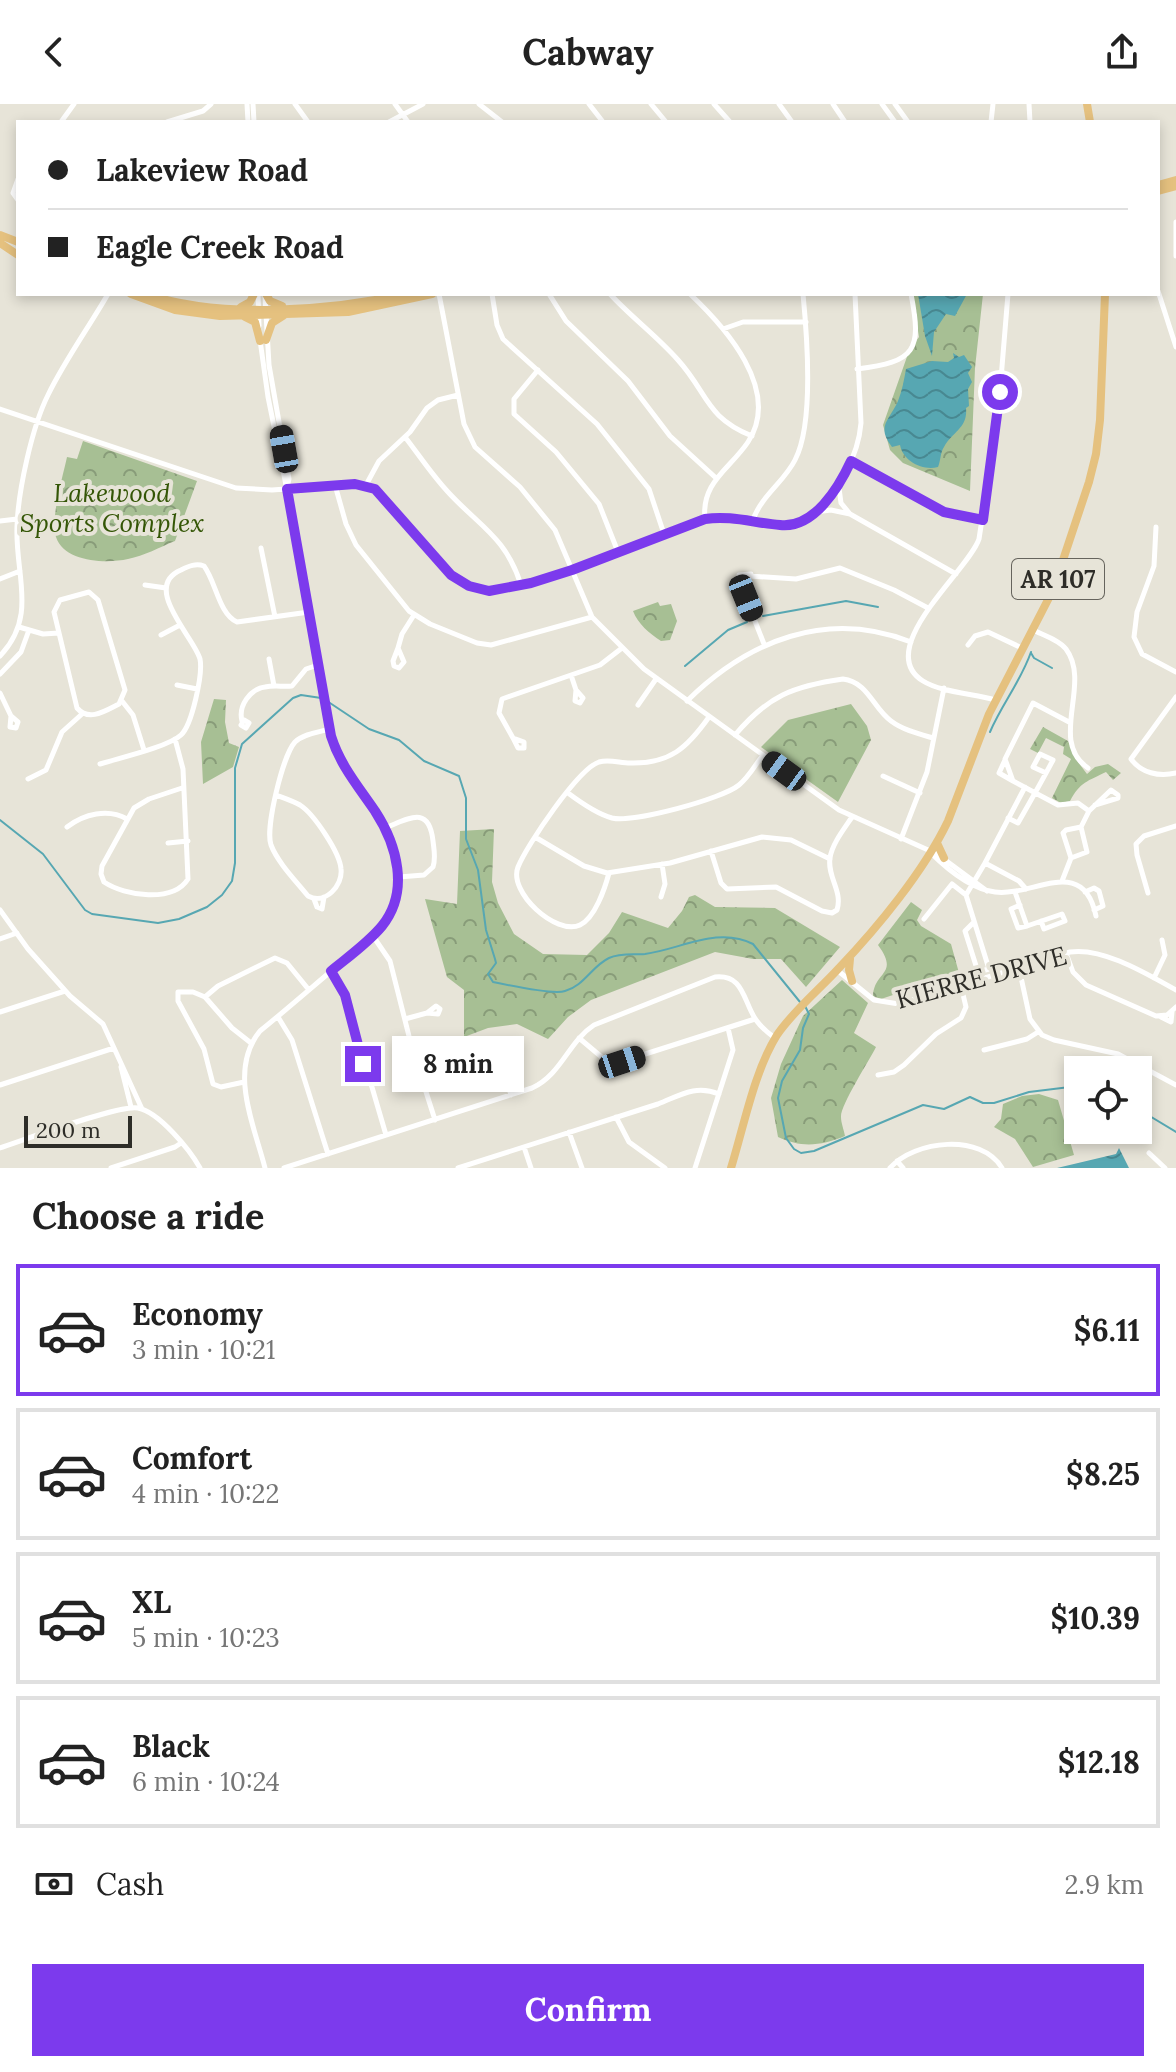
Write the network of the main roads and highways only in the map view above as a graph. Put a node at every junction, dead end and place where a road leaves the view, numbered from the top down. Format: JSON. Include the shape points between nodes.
{"nodes":[{"id":1,"x":136,"y":296,"type":"edge"},
{"id":2,"x":153,"y":296,"type":"edge"},
{"id":3,"x":254,"y":296,"type":"edge"},
{"id":4,"x":268,"y":296,"type":"edge"},
{"id":5,"x":409,"y":296,"type":"edge"},
{"id":6,"x":1105,"y":296,"type":"edge"},
{"id":7,"x":389,"y":299,"type":"edge"},
{"id":8,"x":287,"y":310,"type":"junction"},
{"id":9,"x":236,"y":312,"type":"junction"},
{"id":10,"x":937,"y":843,"type":"junction"},
{"id":11,"x":944,"y":858,"type":"road end"},
{"id":12,"x":852,"y":954,"type":"junction"},
{"id":13,"x":852,"y":981,"type":"road end"},
{"id":14,"x":731,"y":1168,"type":"edge"}],
"edges":[{"from":1,"to":9,"type":"main road","via":[[204,315]]},
{"from":2,"to":9,"type":"main road"},
{"from":3,"to":9,"type":"main road"},
{"from":4,"to":8,"type":"main road"},
{"from":5,"to":7,"type":"main road"},
{"from":6,"to":10,"type":"main road","number":"AR 107","via":[[1095,460],[1056,584],[995,700]]},
{"from":7,"to":8,"type":"main road"},
{"from":8,"to":9,"type":"main road"},
{"from":8,"to":9,"type":"main road","via":[[263,340],[254,321]]},
{"from":10,"to":11,"type":"main road"},
{"from":10,"to":12,"type":"main road","number":"AR 107"},
{"from":12,"to":13,"type":"main road"},
{"from":12,"to":14,"type":"main road","number":"AR 107","via":[[775,1038]]}]}
